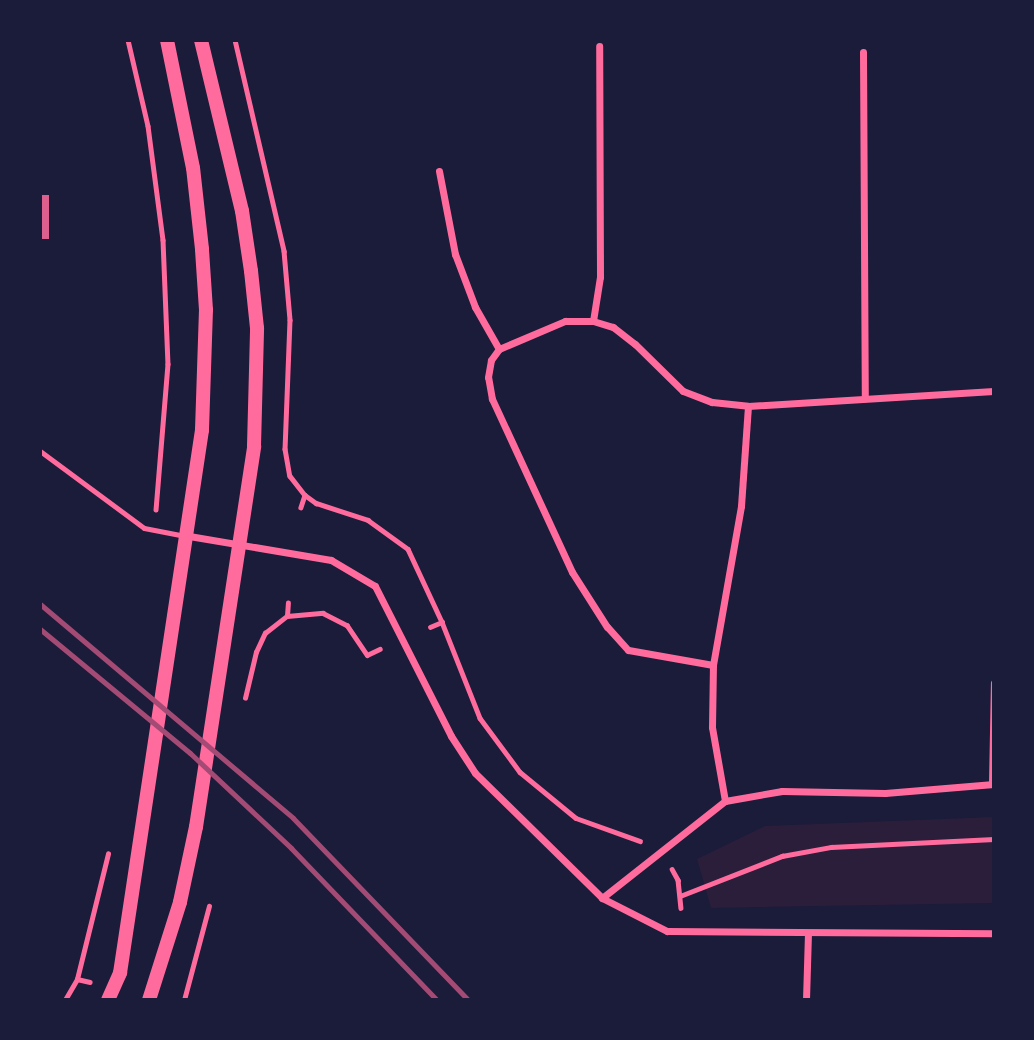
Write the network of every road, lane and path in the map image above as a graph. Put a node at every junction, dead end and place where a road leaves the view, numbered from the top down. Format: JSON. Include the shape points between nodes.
{"nodes":[{"id":1,"x":128,"y":40,"type":"edge"},
{"id":2,"x":167,"y":40,"type":"edge"},
{"id":3,"x":201,"y":40,"type":"edge"},
{"id":4,"x":599,"y":46,"type":"dead end"},
{"id":5,"x":863,"y":52,"type":"dead end"},
{"id":6,"x":439,"y":171,"type":"dead end"},
{"id":7,"x":593,"y":321,"type":"junction"},
{"id":8,"x":499,"y":349,"type":"junction"},
{"id":9,"x":994,"y":391,"type":"edge"},
{"id":10,"x":864,"y":398,"type":"junction"},
{"id":11,"x":748,"y":406,"type":"junction"},
{"id":12,"x":40,"y":450,"type":"edge"},
{"id":13,"x":304,"y":495,"type":"dead end"},
{"id":14,"x":153,"y":531,"type":"junction"},
{"id":15,"x":189,"y":536,"type":"junction"},
{"id":16,"x":241,"y":543,"type":"junction"},
{"id":17,"x":288,"y":604,"type":"dead end"},
{"id":18,"x":287,"y":616,"type":"junction"},
{"id":19,"x":442,"y":622,"type":"junction"},
{"id":20,"x":430,"y":627,"type":"dead end"},
{"id":21,"x":380,"y":649,"type":"dead end"},
{"id":22,"x":713,"y":665,"type":"junction"},
{"id":23,"x":994,"y":683,"type":"edge"},
{"id":24,"x":245,"y":699,"type":"dead end"},
{"id":25,"x":993,"y":783,"type":"edge"},
{"id":26,"x":725,"y":801,"type":"junction"},
{"id":27,"x":994,"y":839,"type":"edge"},
{"id":28,"x":110,"y":846,"type":"dead end"},
{"id":29,"x":657,"y":852,"type":"junction"},
{"id":30,"x":680,"y":896,"type":"junction"},
{"id":31,"x":603,"y":898,"type":"junction"},
{"id":32,"x":808,"y":933,"type":"junction"},
{"id":33,"x":994,"y":933,"type":"edge"},
{"id":34,"x":682,"y":934,"type":"junction"},
{"id":35,"x":77,"y":979,"type":"junction"},
{"id":36,"x":96,"y":983,"type":"dead end"},
{"id":37,"x":65,"y":1000,"type":"edge"},
{"id":38,"x":108,"y":1000,"type":"edge"},
{"id":39,"x":149,"y":1000,"type":"edge"},
{"id":40,"x":806,"y":1000,"type":"edge"}],
"edges":[{"from":1,"to":14,"type":"path","via":[[153,154],[164,252],[168,364],[163,459]]},
{"from":2,"to":15,"type":"main road","via":[[193,168],[206,310],[202,430]]},
{"from":3,"to":16,"type":"main road","via":[[243,211],[257,328],[254,446]]},
{"from":4,"to":7,"type":"street","via":[[600,277]]},
{"from":5,"to":10,"type":"street"},
{"from":6,"to":8,"type":"street","via":[[455,254],[475,307]]},
{"from":7,"to":8,"type":"street","via":[[565,321]]},
{"from":7,"to":11,"type":"street","via":[[613,327],[635,344],[683,391],[712,402]]},
{"from":8,"to":22,"type":"street","via":[[488,377],[492,399],[572,572],[607,626],[628,650]]},
{"from":9,"to":10,"type":"street"},
{"from":10,"to":11,"type":"street"},
{"from":11,"to":22,"type":"street","via":[[741,506]]},
{"from":12,"to":14,"type":"lane","via":[[127,518]]},
{"from":13,"to":19,"type":"path","via":[[368,520],[408,549]]},
{"from":14,"to":15,"type":"lane"},
{"from":15,"to":16,"type":"street"},
{"from":15,"to":38,"type":"main road","via":[[120,972]]},
{"from":16,"to":31,"type":"street","via":[[331,560],[375,586],[451,736],[475,773]]},
{"from":16,"to":39,"type":"main road","via":[[196,827],[180,902]]},
{"from":17,"to":18,"type":"path"},
{"from":18,"to":21,"type":"path","via":[[323,613],[347,625],[367,655]]},
{"from":18,"to":24,"type":"path","via":[[265,633]]},
{"from":19,"to":20,"type":"path"},
{"from":19,"to":29,"type":"path","via":[[480,718],[520,772],[576,818],[626,834]]},
{"from":22,"to":26,"type":"street","via":[[712,727]]},
{"from":23,"to":25,"type":"street"},
{"from":25,"to":26,"type":"street","via":[[885,793],[782,791]]},
{"from":26,"to":29,"type":"street"},
{"from":27,"to":30,"type":"path","via":[[831,847],[782,856]]},
{"from":28,"to":35,"type":"path"},
{"from":29,"to":30,"type":"path","via":[[678,880]]},
{"from":29,"to":31,"type":"street"},
{"from":30,"to":34,"type":"path"},
{"from":31,"to":34,"type":"street"},
{"from":32,"to":33,"type":"street"},
{"from":32,"to":34,"type":"street"},
{"from":32,"to":40,"type":"street"},
{"from":35,"to":36,"type":"path"},
{"from":35,"to":37,"type":"path"}]}
